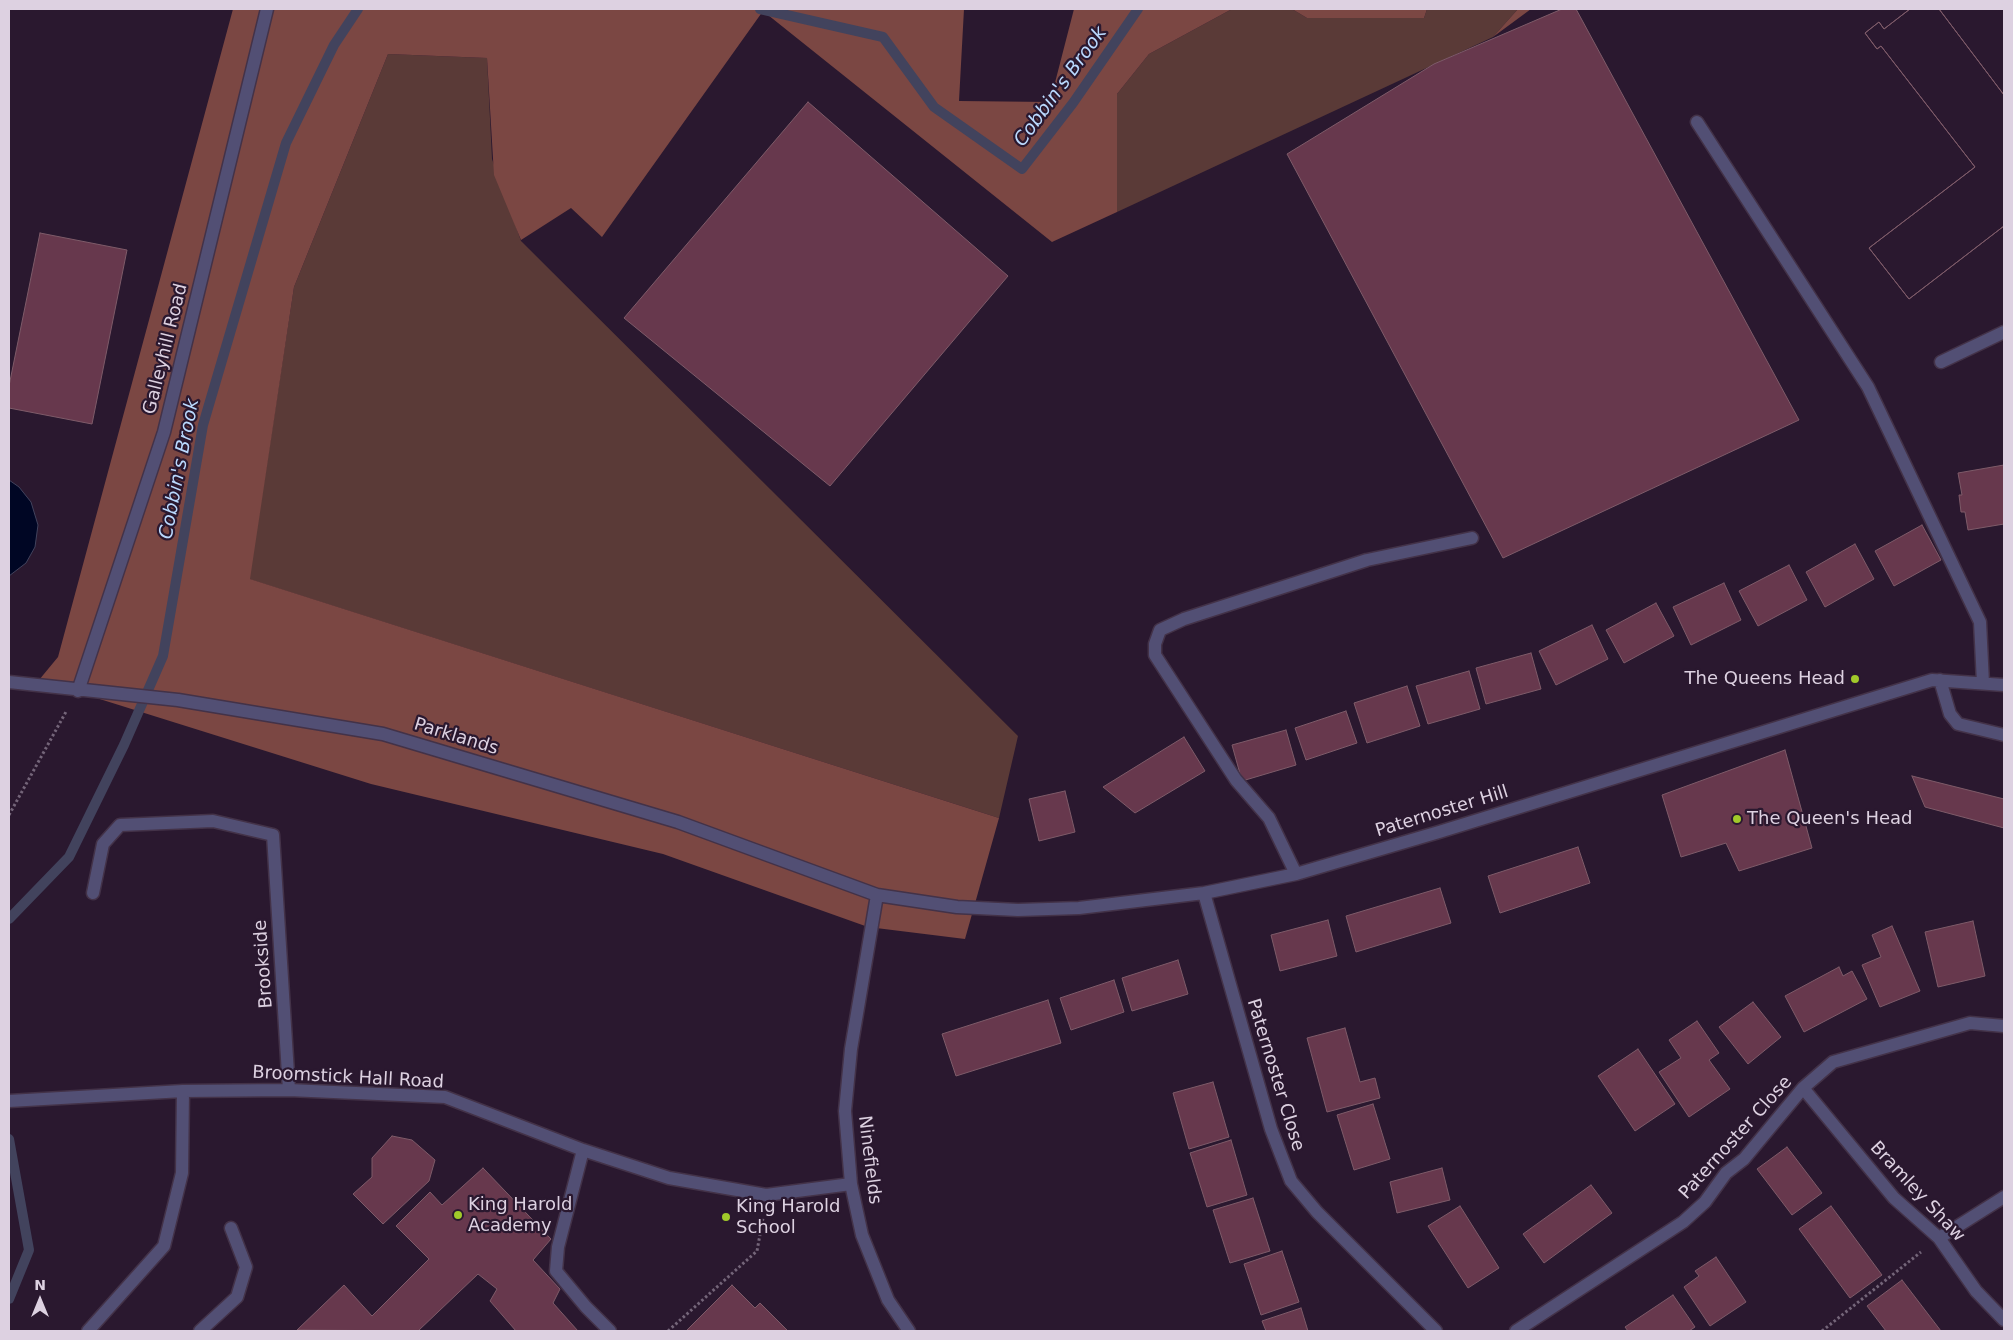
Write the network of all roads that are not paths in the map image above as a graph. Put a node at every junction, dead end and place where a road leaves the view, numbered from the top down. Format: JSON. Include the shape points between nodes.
{"nodes":[{"id":1,"x":267,"y":9,"type":"edge"},
{"id":2,"x":1697,"y":122,"type":"dead end"},
{"id":3,"x":2004,"y":332,"type":"edge"},
{"id":4,"x":1941,"y":362,"type":"dead end"},
{"id":5,"x":1472,"y":538,"type":"dead end"},
{"id":6,"x":1940,"y":680,"type":"junction"},
{"id":7,"x":9,"y":682,"type":"edge"},
{"id":8,"x":1983,"y":682,"type":"junction"},
{"id":9,"x":2004,"y":685,"type":"edge"},
{"id":10,"x":78,"y":691,"type":"junction"},
{"id":11,"x":2004,"y":735,"type":"edge"},
{"id":12,"x":1296,"y":874,"type":"junction"},
{"id":13,"x":93,"y":893,"type":"dead end"},
{"id":14,"x":1204,"y":893,"type":"junction"},
{"id":15,"x":877,"y":895,"type":"junction"},
{"id":16,"x":2004,"y":1026,"type":"edge"},
{"id":17,"x":1803,"y":1088,"type":"junction"},
{"id":18,"x":289,"y":1090,"type":"junction"},
{"id":19,"x":183,"y":1091,"type":"junction"},
{"id":20,"x":9,"y":1101,"type":"edge"},
{"id":21,"x":583,"y":1150,"type":"junction"},
{"id":22,"x":851,"y":1184,"type":"junction"},
{"id":23,"x":2004,"y":1197,"type":"edge"},
{"id":24,"x":231,"y":1228,"type":"dead end"},
{"id":25,"x":1939,"y":1238,"type":"junction"},
{"id":26,"x":2004,"y":1320,"type":"edge"},
{"id":27,"x":88,"y":1331,"type":"edge"},
{"id":28,"x":200,"y":1331,"type":"edge"},
{"id":29,"x":610,"y":1331,"type":"edge"},
{"id":30,"x":909,"y":1331,"type":"edge"},
{"id":31,"x":1436,"y":1331,"type":"edge"},
{"id":32,"x":1516,"y":1331,"type":"edge"}],
"edges":[{"from":1,"to":10,"type":"street","name":"Galleyhill Road","via":[[164,432]]},
{"from":2,"to":8,"type":"street","via":[[1868,387],[1980,622]]},
{"from":3,"to":4,"type":"street"},
{"from":5,"to":12,"type":"street","via":[[1368,560],[1184,619],[1160,630],[1154,644],[1155,655],[1236,780],[1269,818]]},
{"from":6,"to":8,"type":"street","name":"Paternoster Hill"},
{"from":6,"to":11,"type":"street","via":[[1950,714],[1958,724]]},
{"from":6,"to":12,"type":"street","name":"Paternoster Hill"},
{"from":7,"to":10,"type":"street","name":"Parklands"},
{"from":8,"to":9,"type":"street","name":"Paternoster Hill"},
{"from":10,"to":15,"type":"street","name":"Parklands","via":[[169,698],[383,734],[678,822]]},
{"from":12,"to":14,"type":"street","name":"Paternoster Hill"},
{"from":13,"to":18,"type":"street","name":"Brookside","via":[[103,844],[120,825],[213,821],[273,835]]},
{"from":14,"to":15,"type":"street","name":"Paternoster Hill","via":[[1079,908],[1018,910]]},
{"from":14,"to":31,"type":"street","name":"Paternoster Close","via":[[1270,1130],[1291,1181],[1317,1212]]},
{"from":15,"to":22,"type":"street","name":"Ninefields","via":[[851,1049],[845,1111]]},
{"from":16,"to":17,"type":"street","name":"Paternoster Close","via":[[1970,1024],[1833,1062]]},
{"from":17,"to":25,"type":"street","name":"Bramley Shaw","via":[[1894,1198]]},
{"from":17,"to":32,"type":"street","name":"Paternoster Close","via":[[1744,1159],[1726,1173],[1705,1202],[1683,1222]]},
{"from":18,"to":19,"type":"street","name":"Broomstick Hall Road"},
{"from":18,"to":21,"type":"street","name":"Broomstick Hall Road","via":[[445,1097]]},
{"from":19,"to":20,"type":"street","name":"Broomstick Hall Road"},
{"from":19,"to":27,"type":"street","via":[[182,1173],[164,1246]]},
{"from":21,"to":22,"type":"street","name":"Broomstick Hall Road","via":[[669,1178],[766,1195]]},
{"from":21,"to":29,"type":"street","via":[[558,1247],[556,1271]]},
{"from":22,"to":30,"type":"street","name":"Ninefields","via":[[862,1235],[888,1300]]},
{"from":23,"to":25,"type":"street"},
{"from":24,"to":28,"type":"street","via":[[246,1267],[236,1298]]},
{"from":25,"to":26,"type":"street","name":"Bramley Shaw","via":[[1976,1292]]}]}
